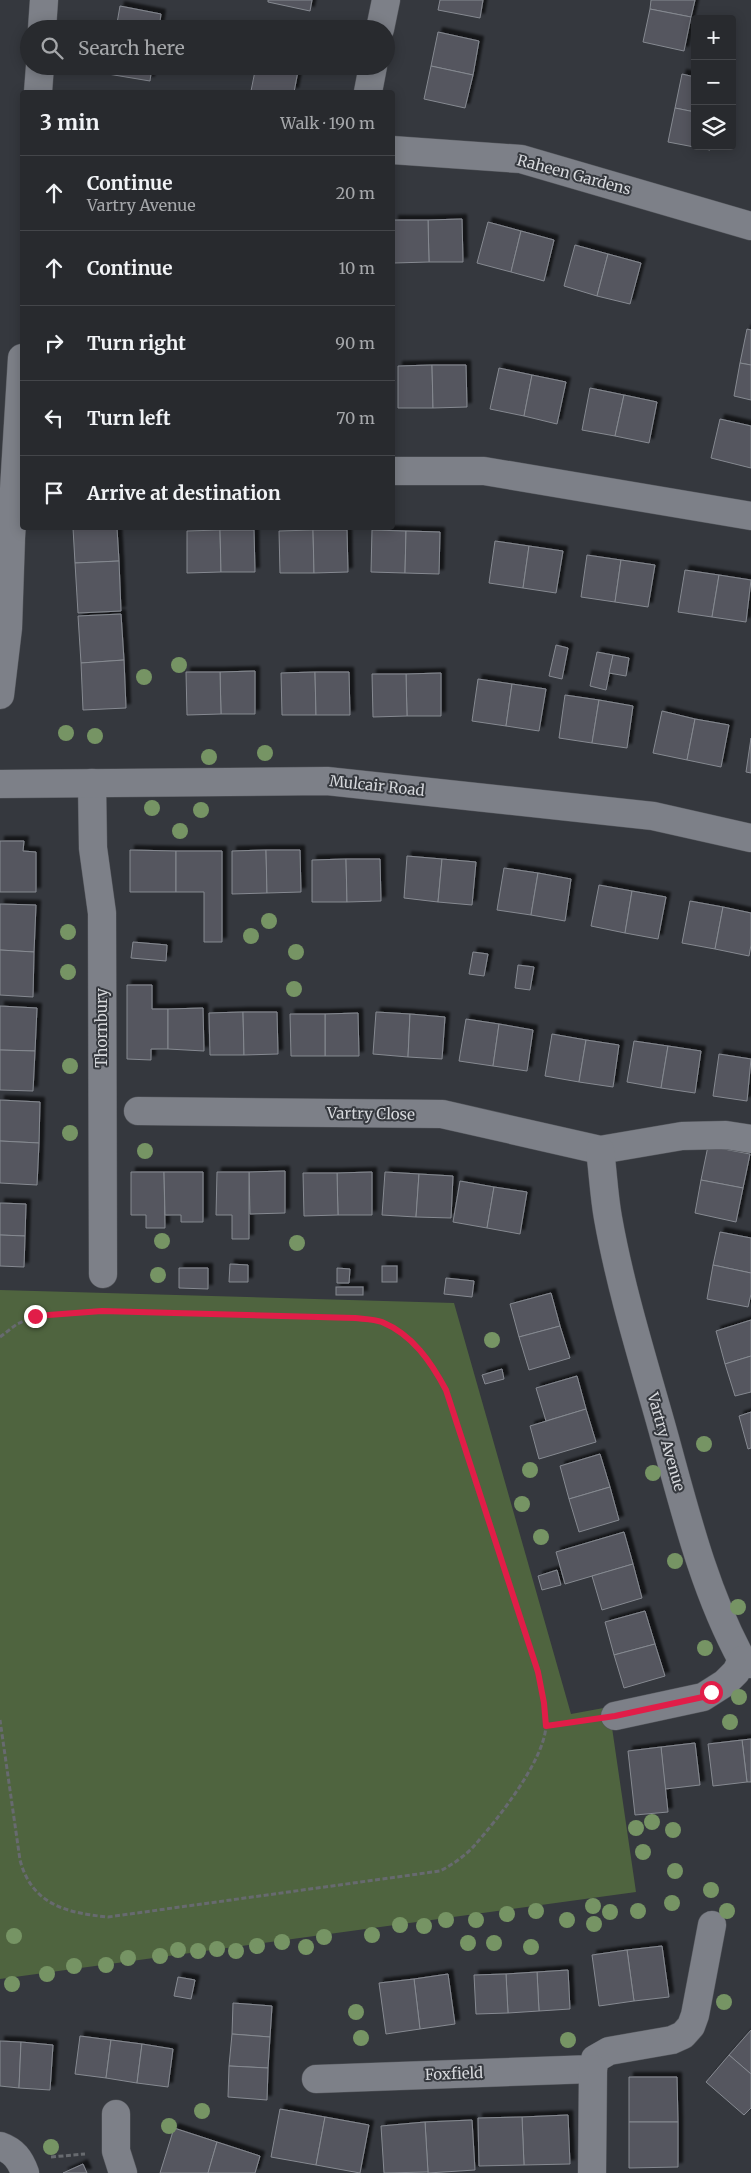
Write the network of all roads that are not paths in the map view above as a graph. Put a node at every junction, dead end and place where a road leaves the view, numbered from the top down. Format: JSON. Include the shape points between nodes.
{"nodes":[{"id":1,"x":44,"y":0,"type":"edge"},
{"id":2,"x":386,"y":0,"type":"edge"},
{"id":3,"x":43,"y":20,"type":"edge"},
{"id":4,"x":382,"y":20,"type":"edge"},
{"id":5,"x":39,"y":75,"type":"edge"},
{"id":6,"x":371,"y":75,"type":"edge"},
{"id":7,"x":38,"y":90,"type":"edge"},
{"id":8,"x":368,"y":90,"type":"edge"},
{"id":9,"x":395,"y":150,"type":"edge"},
{"id":10,"x":751,"y":226,"type":"edge"},
{"id":11,"x":20,"y":432,"type":"edge"},
{"id":12,"x":19,"y":469,"type":"edge"},
{"id":13,"x":395,"y":471,"type":"edge"},
{"id":14,"x":751,"y":516,"type":"edge"},
{"id":15,"x":0,"y":695,"type":"edge"},
{"id":16,"x":92,"y":783,"type":"junction"},
{"id":17,"x":0,"y":784,"type":"edge"},
{"id":18,"x":751,"y":838,"type":"edge"},
{"id":19,"x":138,"y":1111,"type":"dead end"},
{"id":20,"x":751,"y":1139,"type":"edge"},
{"id":21,"x":600,"y":1150,"type":"junction"},
{"id":22,"x":103,"y":1274,"type":"dead end"},
{"id":23,"x":747,"y":1662,"type":"edge"},
{"id":24,"x":615,"y":1716,"type":"road end"},
{"id":25,"x":712,"y":1925,"type":"dead end"},
{"id":26,"x":593,"y":2069,"type":"junction"},
{"id":27,"x":316,"y":2079,"type":"dead end"},
{"id":28,"x":116,"y":2114,"type":"dead end"},
{"id":29,"x":119,"y":2162,"type":"edge"},
{"id":30,"x":592,"y":2173,"type":"edge"}],
"edges":[{"from":1,"to":3,"type":"street"},
{"from":2,"to":4,"type":"street"},
{"from":5,"to":7,"type":"street"},
{"from":6,"to":8,"type":"street"},
{"from":9,"to":10,"type":"street","name":"Raheen Gardens","via":[[521,159]]},
{"from":11,"to":12,"type":"street"},
{"from":12,"to":15,"type":"street"},
{"from":13,"to":14,"type":"street","via":[[484,471]]},
{"from":16,"to":17,"type":"street","name":"Mulcair Road"},
{"from":16,"to":18,"type":"street","name":"Mulcair Road","via":[[327,780],[653,816]]},
{"from":16,"to":22,"type":"street","name":"Thornbury","via":[[93,848],[102,913]]},
{"from":19,"to":21,"type":"street","name":"Vartry Close","via":[[442,1114]]},
{"from":20,"to":21,"type":"street","name":"Vartry Close","via":[[726,1135],[682,1136]]},
{"from":21,"to":23,"type":"street","name":"Vartry Avenue","via":[[608,1218],[669,1454],[706,1578],[725,1629]]},
{"from":23,"to":24,"type":"street","name":"Vartry Avenue","via":[[703,1697]]},
{"from":25,"to":26,"type":"street","via":[[692,2026],[672,2040],[609,2051],[595,2058]]},
{"from":26,"to":27,"type":"street","name":"Foxfield"},
{"from":26,"to":30,"type":"street"},
{"from":28,"to":29,"type":"street"}]}
